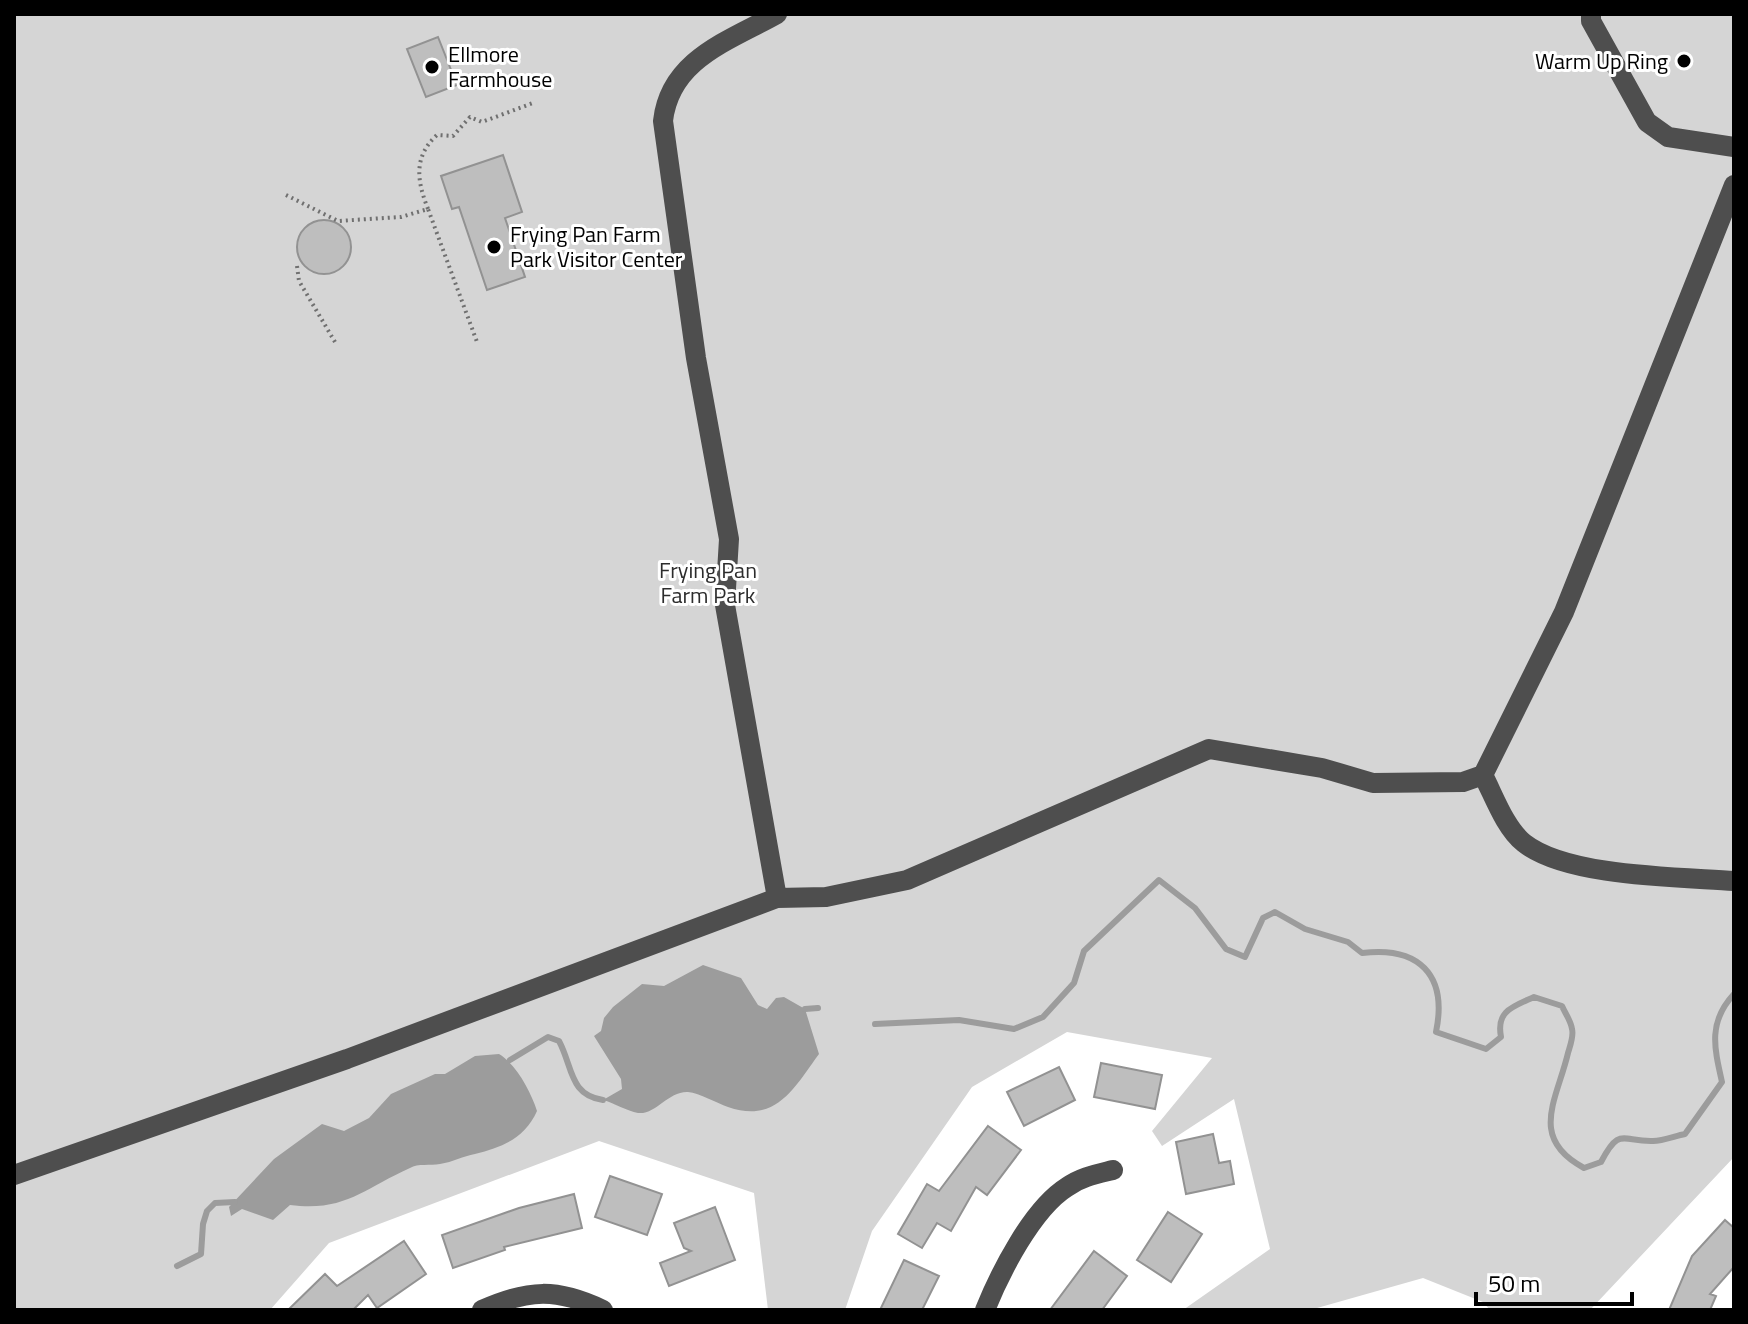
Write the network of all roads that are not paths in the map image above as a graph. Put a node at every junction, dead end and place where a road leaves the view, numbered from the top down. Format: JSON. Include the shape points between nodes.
{"nodes":[{"id":1,"x":777,"y":14,"type":"edge"},
{"id":2,"x":1591,"y":14,"type":"edge"},
{"id":3,"x":1734,"y":147,"type":"edge"},
{"id":4,"x":1734,"y":185,"type":"edge"},
{"id":5,"x":1483,"y":775,"type":"junction"},
{"id":6,"x":1734,"y":881,"type":"edge"},
{"id":7,"x":777,"y":898,"type":"junction"},
{"id":8,"x":1113,"y":1170,"type":"dead end"},
{"id":9,"x":14,"y":1175,"type":"edge"},
{"id":10,"x":482,"y":1310,"type":"edge"},
{"id":11,"x":603,"y":1310,"type":"edge"},
{"id":12,"x":985,"y":1310,"type":"edge"}],
"edges":[{"from":1,"to":7,"type":"street","via":[[688,66],[666,97],[663,121],[696,358],[729,539],[725,605]]},
{"from":2,"to":3,"type":"street","via":[[1647,122],[1668,137]]},
{"from":4,"to":5,"type":"street","via":[[1564,612]]},
{"from":5,"to":6,"type":"street","via":[[1524,843],[1562,862],[1625,873]]},
{"from":5,"to":7,"type":"street","via":[[1463,782],[1373,783],[1322,768],[1209,749],[907,880],[826,897]]},
{"from":7,"to":9,"type":"street","via":[[347,1059]]},
{"from":8,"to":12,"type":"street","via":[[1079,1179],[1050,1201],[1017,1246]]},
{"from":10,"to":11,"type":"street","via":[[538,1292],[572,1295]]}]}
